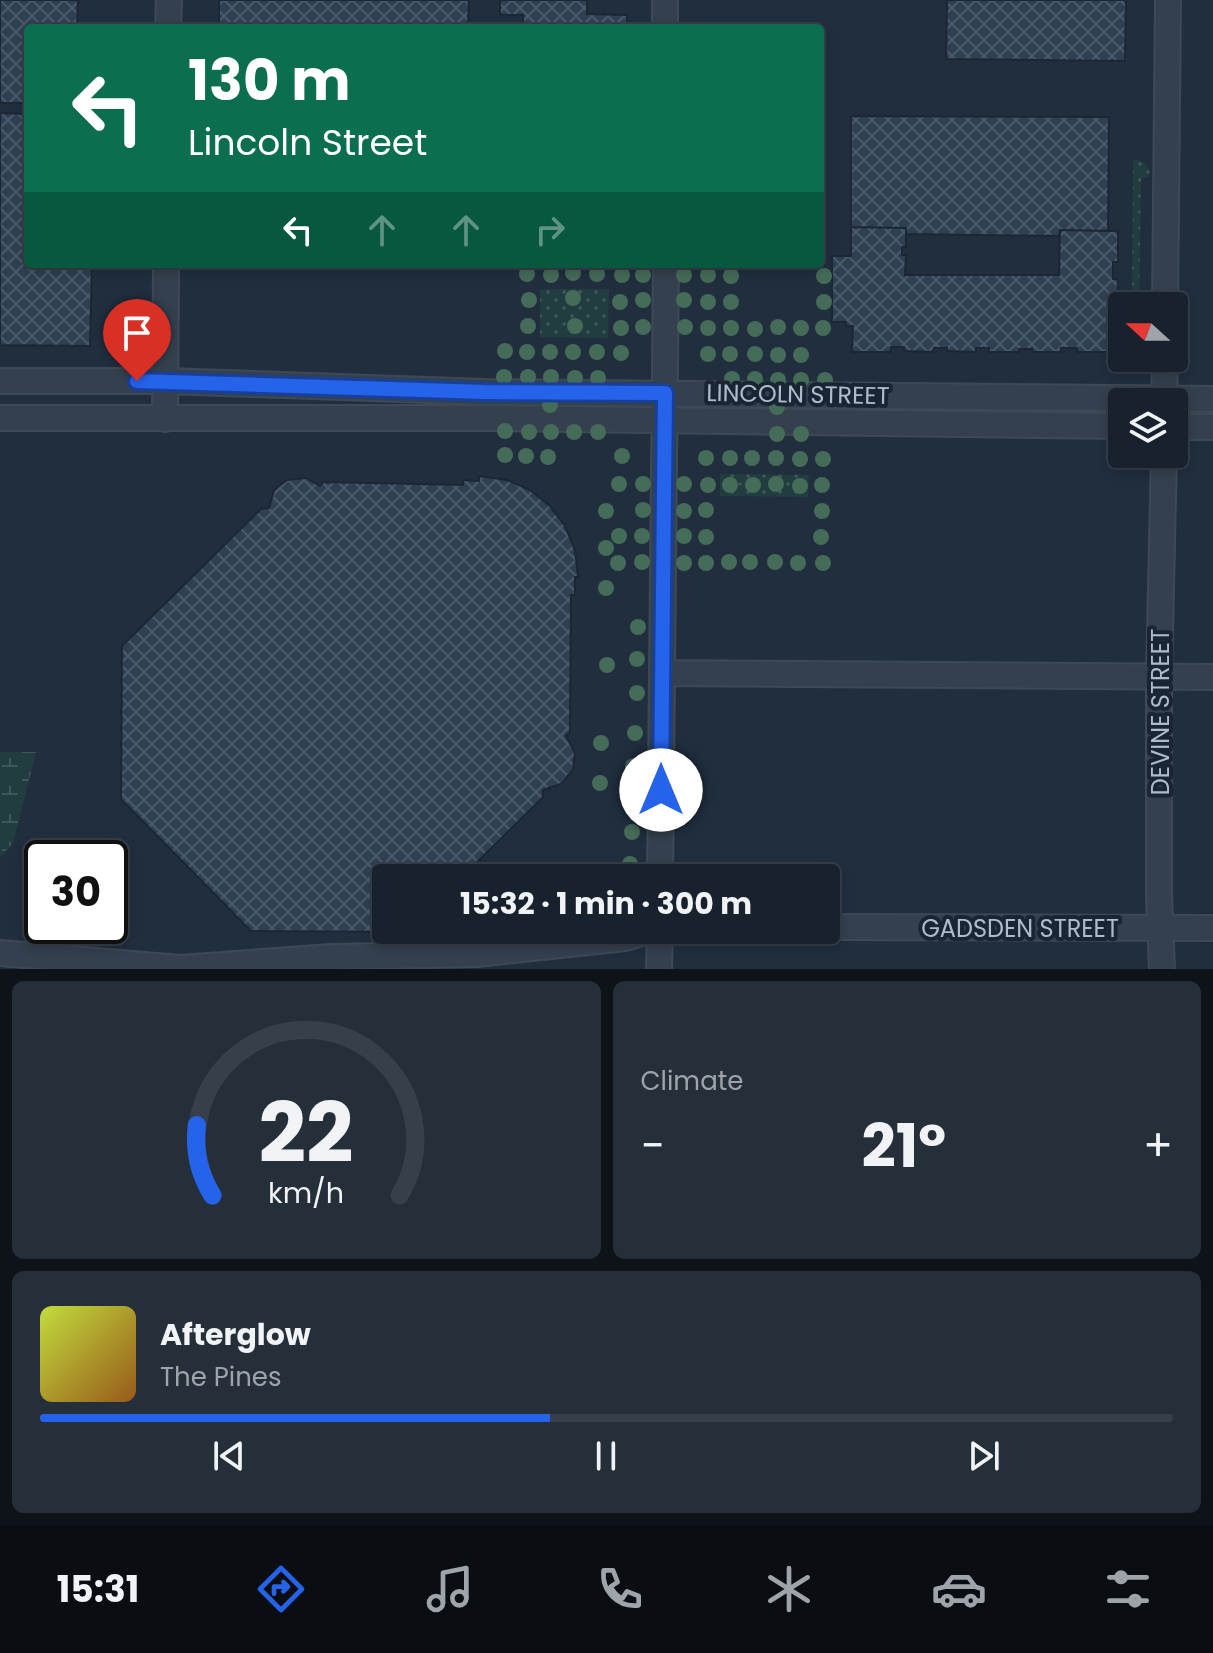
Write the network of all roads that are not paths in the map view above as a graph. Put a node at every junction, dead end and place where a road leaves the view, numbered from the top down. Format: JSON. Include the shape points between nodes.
{"nodes":[{"id":1,"x":169,"y":0,"type":"edge"},
{"id":2,"x":665,"y":0,"type":"edge"},
{"id":3,"x":1168,"y":0,"type":"edge"},
{"id":4,"x":168,"y":24,"type":"edge"},
{"id":5,"x":665,"y":24,"type":"edge"},
{"id":6,"x":166,"y":268,"type":"edge"},
{"id":7,"x":666,"y":268,"type":"edge"},
{"id":8,"x":1165,"y":292,"type":"edge"},
{"id":9,"x":0,"y":381,"type":"edge"},
{"id":10,"x":165,"y":381,"type":"junction"},
{"id":11,"x":665,"y":393,"type":"junction"},
{"id":12,"x":1213,"y":399,"type":"edge"},
{"id":13,"x":1108,"y":400,"type":"edge"},
{"id":14,"x":1188,"y":400,"type":"edge"},
{"id":15,"x":0,"y":418,"type":"edge"},
{"id":16,"x":165,"y":419,"type":"junction"},
{"id":17,"x":664,"y":420,"type":"junction"},
{"id":18,"x":1108,"y":426,"type":"edge"},
{"id":19,"x":1188,"y":427,"type":"edge"},
{"id":20,"x":1213,"y":427,"type":"edge"},
{"id":21,"x":1164,"y":468,"type":"edge"},
{"id":22,"x":662,"y":673,"type":"junction"},
{"id":23,"x":1159,"y":677,"type":"junction"},
{"id":24,"x":1213,"y":677,"type":"edge"},
{"id":25,"x":660,"y":864,"type":"edge"},
{"id":26,"x":840,"y":927,"type":"edge"},
{"id":27,"x":1161,"y":928,"type":"junction"},
{"id":28,"x":1213,"y":928,"type":"edge"},
{"id":29,"x":569,"y":944,"type":"edge"},
{"id":30,"x":660,"y":944,"type":"edge"},
{"id":31,"x":0,"y":953,"type":"edge"},
{"id":32,"x":46,"y":963,"type":"edge"},
{"id":33,"x":344,"y":963,"type":"edge"},
{"id":34,"x":301,"y":964,"type":"edge"},
{"id":35,"x":659,"y":969,"type":"edge"},
{"id":36,"x":1162,"y":969,"type":"edge"}],
"edges":[{"from":1,"to":4,"type":"street"},
{"from":2,"to":5,"type":"street"},
{"from":3,"to":8,"type":"street"},
{"from":6,"to":10,"type":"street"},
{"from":7,"to":11,"type":"street"},
{"from":9,"to":10,"type":"street","name":"LINCOLN STREET"},
{"from":10,"to":11,"type":"street","name":"LINCOLN STREET"},
{"from":10,"to":16,"type":"street"},
{"from":11,"to":13,"type":"street","name":"LINCOLN STREET"},
{"from":11,"to":17,"type":"street"},
{"from":12,"to":14,"type":"street","name":"LINCOLN STREET"},
{"from":15,"to":16,"type":"street","name":"LINCOLN STREET"},
{"from":16,"to":17,"type":"street","name":"LINCOLN STREET"},
{"from":17,"to":18,"type":"street","name":"LINCOLN STREET"},
{"from":17,"to":22,"type":"street"},
{"from":19,"to":20,"type":"street"},
{"from":21,"to":23,"type":"street","name":"DEVINE STREET"},
{"from":22,"to":23,"type":"street"},
{"from":22,"to":25,"type":"street"},
{"from":23,"to":24,"type":"street"},
{"from":23,"to":27,"type":"street","name":"DEVINE STREET"},
{"from":26,"to":27,"type":"street","name":"GADSDEN STREET"},
{"from":27,"to":28,"type":"street","name":"GADSDEN STREET"},
{"from":27,"to":36,"type":"street","name":"DEVINE STREET"},
{"from":29,"to":33,"type":"street"},
{"from":30,"to":35,"type":"street"},
{"from":31,"to":32,"type":"street"},
{"from":32,"to":34,"type":"street","via":[[180,968]]},
{"from":33,"to":34,"type":"street"}]}
